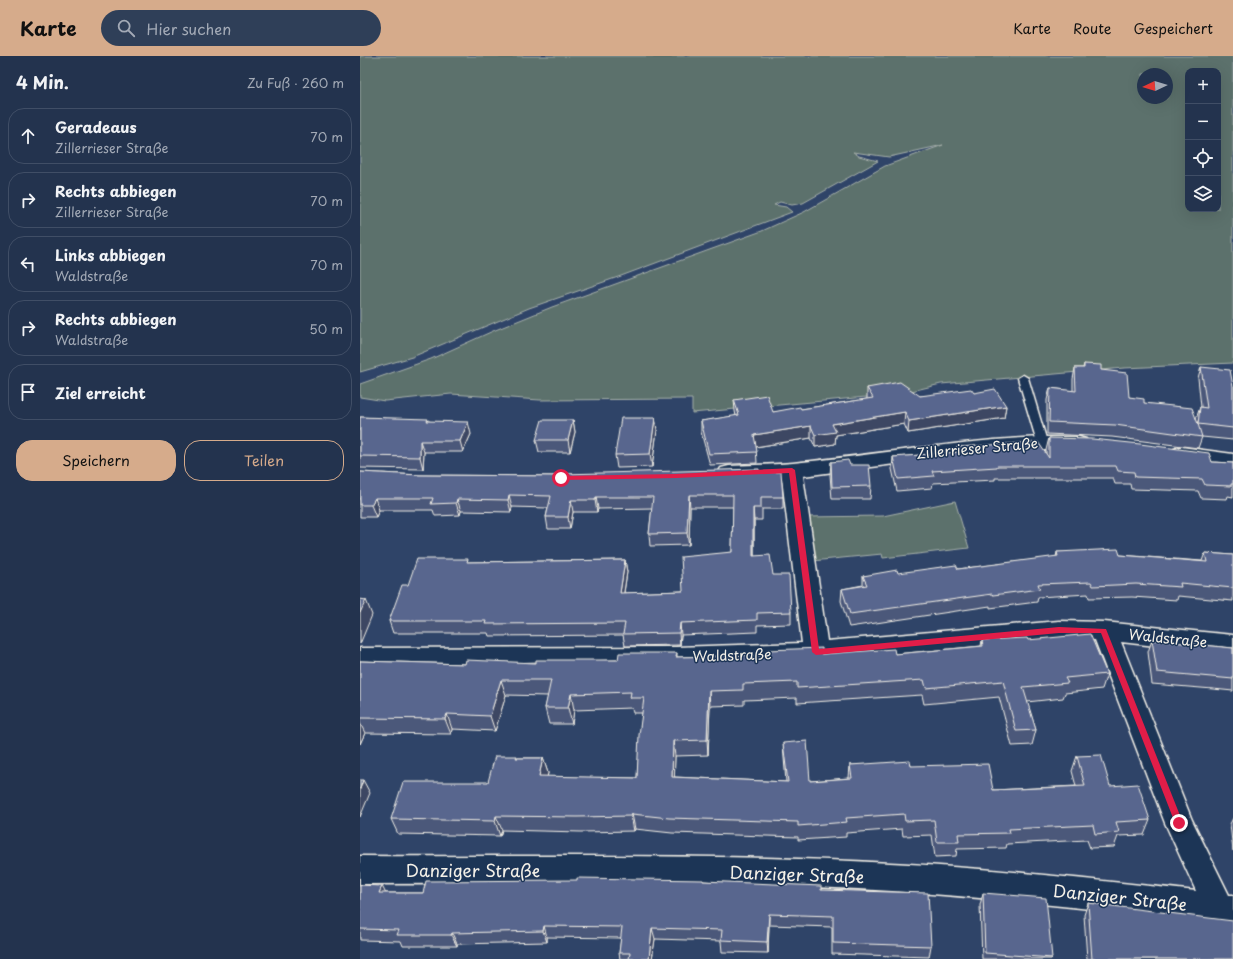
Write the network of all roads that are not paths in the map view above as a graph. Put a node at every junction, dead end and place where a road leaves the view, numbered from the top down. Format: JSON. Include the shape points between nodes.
{"nodes":[{"id":1,"x":1023,"y":378,"type":"dead end"},
{"id":2,"x":1042,"y":442,"type":"junction"},
{"id":3,"x":1095,"y":445,"type":"edge"},
{"id":4,"x":1164,"y":452,"type":"edge"},
{"id":5,"x":1233,"y":461,"type":"edge"},
{"id":6,"x":792,"y":470,"type":"junction"},
{"id":7,"x":707,"y":475,"type":"edge"},
{"id":8,"x":1104,"y":631,"type":"junction"},
{"id":9,"x":1233,"y":645,"type":"edge"},
{"id":10,"x":816,"y":652,"type":"junction"},
{"id":11,"x":360,"y":658,"type":"edge"},
{"id":12,"x":360,"y":870,"type":"edge"},
{"id":13,"x":1226,"y":909,"type":"edge"}],
"edges":[{"from":1,"to":2,"type":"lane"},
{"from":2,"to":3,"type":"street","name":"Zillerrieser Straße"},
{"from":2,"to":6,"type":"street","name":"Zillerrieser Straße","via":[[977,446]]},
{"from":4,"to":5,"type":"street"},
{"from":6,"to":7,"type":"street","name":"Zillerrieser Straße"},
{"from":6,"to":10,"type":"street"},
{"from":8,"to":9,"type":"street","name":"Waldstraße"},
{"from":8,"to":10,"type":"street","name":"Waldstraße","via":[[1059,630]]},
{"from":8,"to":13,"type":"street","name":"Waldstraße","via":[[1179,823]]},
{"from":10,"to":11,"type":"street","name":"Waldstraße","via":[[660,657]]},
{"from":12,"to":13,"type":"street","name":"Danziger Straße","via":[[720,871],[890,877],[1024,887]]}]}
